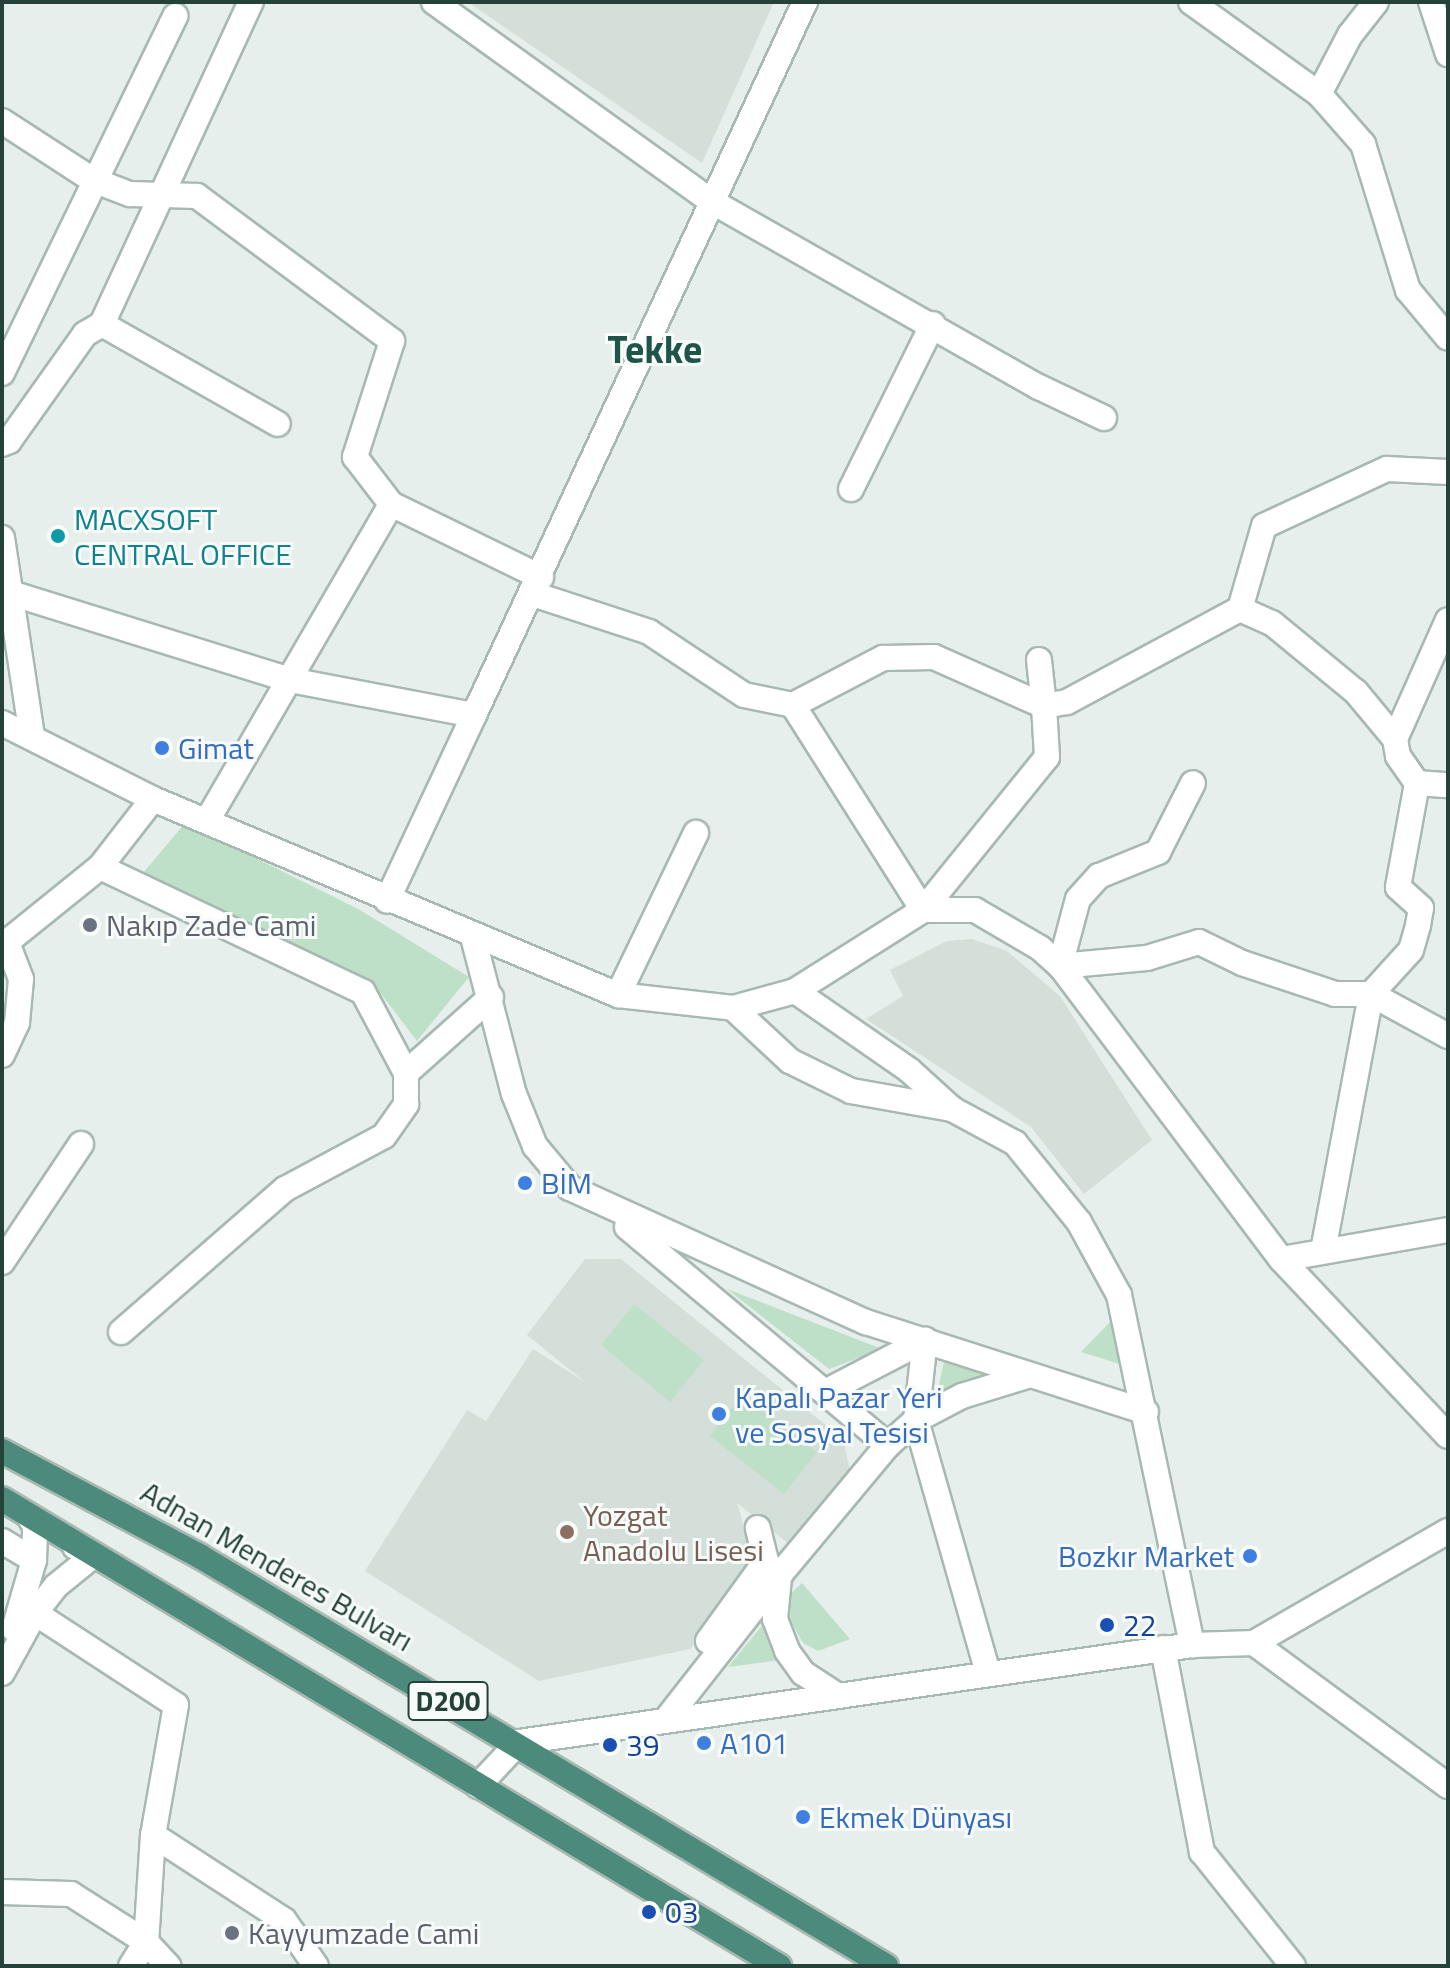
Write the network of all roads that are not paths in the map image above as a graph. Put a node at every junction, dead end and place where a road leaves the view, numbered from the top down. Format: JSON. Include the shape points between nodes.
{"nodes":[{"id":1,"x":251,"y":2,"type":"edge"},
{"id":2,"x":434,"y":2,"type":"edge"},
{"id":3,"x":805,"y":2,"type":"edge"},
{"id":4,"x":1191,"y":2,"type":"edge"},
{"id":5,"x":1376,"y":2,"type":"edge"},
{"id":6,"x":1431,"y":2,"type":"edge"},
{"id":7,"x":175,"y":16,"type":"dead end"},
{"id":8,"x":1448,"y":54,"type":"edge"},
{"id":9,"x":1319,"y":94,"type":"junction"},
{"id":10,"x":2,"y":121,"type":"edge"},
{"id":11,"x":93,"y":180,"type":"junction"},
{"id":12,"x":161,"y":194,"type":"junction"},
{"id":13,"x":711,"y":201,"type":"junction"},
{"id":14,"x":102,"y":324,"type":"junction"},
{"id":15,"x":933,"y":324,"type":"junction"},
{"id":16,"x":1448,"y":338,"type":"edge"},
{"id":17,"x":2,"y":373,"type":"edge"},
{"id":18,"x":1104,"y":418,"type":"dead end"},
{"id":19,"x":278,"y":424,"type":"dead end"},
{"id":20,"x":2,"y":444,"type":"edge"},
{"id":21,"x":1448,"y":472,"type":"edge"},
{"id":22,"x":851,"y":489,"type":"dead end"},
{"id":23,"x":391,"y":504,"type":"junction"},
{"id":24,"x":2,"y":538,"type":"edge"},
{"id":25,"x":537,"y":586,"type":"junction"},
{"id":26,"x":14,"y":594,"type":"junction"},
{"id":27,"x":1240,"y":609,"type":"junction"},
{"id":28,"x":1448,"y":620,"type":"edge"},
{"id":29,"x":1039,"y":660,"type":"dead end"},
{"id":30,"x":290,"y":680,"type":"junction"},
{"id":31,"x":793,"y":705,"type":"junction"},
{"id":32,"x":1044,"y":706,"type":"junction"},
{"id":33,"x":474,"y":715,"type":"junction"},
{"id":34,"x":2,"y":723,"type":"edge"},
{"id":35,"x":32,"y":737,"type":"junction"},
{"id":36,"x":1395,"y":739,"type":"junction"},
{"id":37,"x":1193,"y":783,"type":"dead end"},
{"id":38,"x":1417,"y":783,"type":"junction"},
{"id":39,"x":1448,"y":785,"type":"edge"},
{"id":40,"x":153,"y":799,"type":"junction"},
{"id":41,"x":208,"y":819,"type":"junction"},
{"id":42,"x":696,"y":833,"type":"dead end"},
{"id":43,"x":100,"y":867,"type":"junction"},
{"id":44,"x":387,"y":901,"type":"junction"},
{"id":45,"x":923,"y":910,"type":"junction"},
{"id":46,"x":473,"y":937,"type":"junction"},
{"id":47,"x":5,"y":944,"type":"edge"},
{"id":48,"x":1060,"y":966,"type":"junction"},
{"id":49,"x":795,"y":991,"type":"junction"},
{"id":50,"x":1371,"y":994,"type":"junction"},
{"id":51,"x":618,"y":995,"type":"junction"},
{"id":52,"x":491,"y":997,"type":"junction"},
{"id":53,"x":733,"y":1008,"type":"junction"},
{"id":54,"x":1448,"y":1036,"type":"edge"},
{"id":55,"x":2,"y":1055,"type":"edge"},
{"id":56,"x":406,"y":1073,"type":"junction"},
{"id":57,"x":952,"y":1109,"type":"junction"},
{"id":58,"x":81,"y":1144,"type":"dead end"},
{"id":59,"x":601,"y":1205,"type":"junction"},
{"id":60,"x":1448,"y":1230,"type":"edge"},
{"id":61,"x":1323,"y":1251,"type":"junction"},
{"id":62,"x":1281,"y":1259,"type":"junction"},
{"id":63,"x":2,"y":1262,"type":"edge"},
{"id":64,"x":121,"y":1332,"type":"dead end"},
{"id":65,"x":925,"y":1340,"type":"junction"},
{"id":66,"x":1027,"y":1376,"type":"junction"},
{"id":67,"x":825,"y":1392,"type":"junction"},
{"id":68,"x":1146,"y":1412,"type":"junction"},
{"id":69,"x":916,"y":1420,"type":"junction"},
{"id":70,"x":1448,"y":1436,"type":"edge"},
{"id":71,"x":2,"y":1443,"type":"edge"},
{"id":72,"x":888,"y":1445,"type":"junction"},
{"id":73,"x":2,"y":1451,"type":"edge"},
{"id":74,"x":2,"y":1499,"type":"edge"},
{"id":75,"x":2,"y":1509,"type":"edge"},
{"id":76,"x":32,"y":1521,"type":"junction"},
{"id":77,"x":758,"y":1528,"type":"dead end"},
{"id":78,"x":1448,"y":1531,"type":"edge"},
{"id":79,"x":2,"y":1541,"type":"edge"},
{"id":80,"x":93,"y":1556,"type":"junction"},
{"id":81,"x":201,"y":1557,"type":"junction"},
{"id":82,"x":34,"y":1560,"type":"junction"},
{"id":83,"x":782,"y":1572,"type":"junction"},
{"id":84,"x":35,"y":1613,"type":"junction"},
{"id":85,"x":1254,"y":1643,"type":"junction"},
{"id":86,"x":1192,"y":1645,"type":"junction"},
{"id":87,"x":1163,"y":1648,"type":"junction"},
{"id":88,"x":2,"y":1663,"type":"edge"},
{"id":89,"x":2,"y":1673,"type":"edge"},
{"id":90,"x":988,"y":1673,"type":"junction"},
{"id":91,"x":701,"y":1675,"type":"junction"},
{"id":92,"x":835,"y":1694,"type":"junction"},
{"id":93,"x":669,"y":1716,"type":"junction"},
{"id":94,"x":519,"y":1742,"type":"junction"},
{"id":95,"x":478,"y":1786,"type":"junction"},
{"id":96,"x":1448,"y":1786,"type":"edge"},
{"id":97,"x":153,"y":1835,"type":"junction"},
{"id":98,"x":2,"y":1892,"type":"edge"},
{"id":99,"x":146,"y":1942,"type":"junction"},
{"id":100,"x":131,"y":1966,"type":"edge"},
{"id":101,"x":168,"y":1966,"type":"edge"},
{"id":102,"x":316,"y":1966,"type":"edge"},
{"id":103,"x":779,"y":1966,"type":"edge"},
{"id":104,"x":886,"y":1966,"type":"edge"},
{"id":105,"x":1293,"y":1966,"type":"edge"}],
"edges":[{"from":1,"to":12,"type":"street"},
{"from":2,"to":13,"type":"street"},
{"from":3,"to":13,"type":"street"},
{"from":4,"to":9,"type":"street"},
{"from":5,"to":9,"type":"street","via":[[1350,35]]},
{"from":6,"to":8,"type":"street"},
{"from":7,"to":11,"type":"street"},
{"from":9,"to":16,"type":"street","via":[[1363,144],[1408,290]]},
{"from":10,"to":11,"type":"street"},
{"from":11,"to":12,"type":"street","via":[[130,194]]},
{"from":11,"to":17,"type":"street"},
{"from":12,"to":14,"type":"street"},
{"from":12,"to":23,"type":"street","via":[[197,196],[392,341],[355,457]]},
{"from":13,"to":15,"type":"street"},
{"from":13,"to":25,"type":"street"},
{"from":14,"to":19,"type":"street"},
{"from":14,"to":20,"type":"street","via":[[85,334]]},
{"from":15,"to":18,"type":"street","via":[[1039,387]]},
{"from":15,"to":22,"type":"street"},
{"from":21,"to":27,"type":"street","via":[[1387,469],[1264,526]]},
{"from":23,"to":25,"type":"street"},
{"from":23,"to":30,"type":"street"},
{"from":24,"to":26,"type":"street"},
{"from":25,"to":31,"type":"street","via":[[649,632],[744,695]]},
{"from":25,"to":33,"type":"street"},
{"from":26,"to":30,"type":"street"},
{"from":26,"to":35,"type":"street"},
{"from":27,"to":32,"type":"street","via":[[1067,702]]},
{"from":27,"to":36,"type":"street","via":[[1272,623],[1356,692]]},
{"from":28,"to":36,"type":"street"},
{"from":29,"to":32,"type":"street"},
{"from":30,"to":33,"type":"street"},
{"from":30,"to":41,"type":"street"},
{"from":31,"to":32,"type":"street","via":[[883,658],[934,657]]},
{"from":31,"to":45,"type":"street"},
{"from":32,"to":45,"type":"street","via":[[1047,757]]},
{"from":33,"to":44,"type":"street"},
{"from":34,"to":35,"type":"street"},
{"from":35,"to":40,"type":"street"},
{"from":36,"to":38,"type":"street","via":[[1398,756]]},
{"from":37,"to":48,"type":"street","via":[[1158,852],[1099,876],[1078,899]]},
{"from":38,"to":39,"type":"street"},
{"from":38,"to":50,"type":"street","via":[[1398,887],[1421,908],[1418,925],[1411,950]]},
{"from":40,"to":41,"type":"street"},
{"from":40,"to":43,"type":"street"},
{"from":41,"to":44,"type":"street"},
{"from":42,"to":51,"type":"street"},
{"from":43,"to":47,"type":"street"},
{"from":43,"to":56,"type":"street","via":[[363,992]]},
{"from":44,"to":46,"type":"street"},
{"from":45,"to":48,"type":"street","via":[[975,910],[1040,948]]},
{"from":45,"to":49,"type":"street"},
{"from":46,"to":51,"type":"street"},
{"from":46,"to":52,"type":"street"},
{"from":47,"to":55,"type":"street","via":[[21,979],[17,1023]]},
{"from":48,"to":50,"type":"street","via":[[1147,958],[1199,942],[1242,963],[1335,994]]},
{"from":48,"to":62,"type":"street"},
{"from":49,"to":53,"type":"street"},
{"from":49,"to":57,"type":"street","via":[[909,1070]]},
{"from":50,"to":54,"type":"street"},
{"from":50,"to":61,"type":"street"},
{"from":51,"to":53,"type":"street"},
{"from":52,"to":56,"type":"street"},
{"from":52,"to":59,"type":"street","via":[[514,1094],[535,1146],[570,1188]]},
{"from":53,"to":57,"type":"street","via":[[790,1061],[851,1091]]},
{"from":56,"to":64,"type":"street","via":[[406,1104],[384,1136],[285,1189]]},
{"from":57,"to":68,"type":"street","via":[[1015,1143],[1079,1222],[1119,1295]]},
{"from":58,"to":63,"type":"street"},
{"from":59,"to":65,"type":"street","via":[[866,1322]]},
{"from":59,"to":67,"type":"street"},
{"from":60,"to":61,"type":"street"},
{"from":61,"to":62,"type":"street"},
{"from":62,"to":70,"type":"street"},
{"from":65,"to":66,"type":"street"},
{"from":65,"to":67,"type":"street"},
{"from":65,"to":69,"type":"street"},
{"from":66,"to":68,"type":"street"},
{"from":66,"to":69,"type":"street","via":[[962,1396]]},
{"from":67,"to":72,"type":"street"},
{"from":68,"to":86,"type":"street"},
{"from":69,"to":72,"type":"street"},
{"from":69,"to":90,"type":"street"},
{"from":71,"to":81,"type":"street"},
{"from":72,"to":83,"type":"street"},
{"from":73,"to":81,"type":"highway","name":"Adnan Menderes Bulvarı","number":"D200"},
{"from":74,"to":76,"type":"highway","number":"D200"},
{"from":75,"to":76,"type":"street"},
{"from":76,"to":80,"type":"highway","number":"D200"},
{"from":76,"to":82,"type":"street"},
{"from":77,"to":91,"type":"street","via":[[766,1561],[707,1642]]},
{"from":78,"to":85,"type":"street"},
{"from":79,"to":82,"type":"street"},
{"from":80,"to":84,"type":"street","via":[[56,1586]]},
{"from":80,"to":95,"type":"highway","number":"D200"},
{"from":81,"to":94,"type":"highway","name":"Adnan Menderes Bulvarı","number":"D200"},
{"from":82,"to":88,"type":"street"},
{"from":83,"to":91,"type":"street"},
{"from":83,"to":92,"type":"street","via":[[775,1619],[787,1651],[803,1673]]},
{"from":84,"to":89,"type":"street"},
{"from":84,"to":97,"type":"street","via":[[176,1705]]},
{"from":85,"to":86,"type":"street"},
{"from":85,"to":96,"type":"street"},
{"from":86,"to":87,"type":"street"},
{"from":87,"to":90,"type":"street"},
{"from":87,"to":105,"type":"street","via":[[1202,1852]]},
{"from":90,"to":92,"type":"street"},
{"from":91,"to":93,"type":"street"},
{"from":92,"to":93,"type":"street"},
{"from":93,"to":94,"type":"street"},
{"from":94,"to":95,"type":"street"},
{"from":94,"to":104,"type":"highway","name":"Adnan Menderes Bulvarı","number":"D200"},
{"from":95,"to":103,"type":"highway","number":"D200"},
{"from":97,"to":99,"type":"street"},
{"from":97,"to":102,"type":"street","via":[[284,1920]]},
{"from":98,"to":99,"type":"street","via":[[71,1894]]},
{"from":99,"to":100,"type":"street"},
{"from":99,"to":101,"type":"street"}]}
